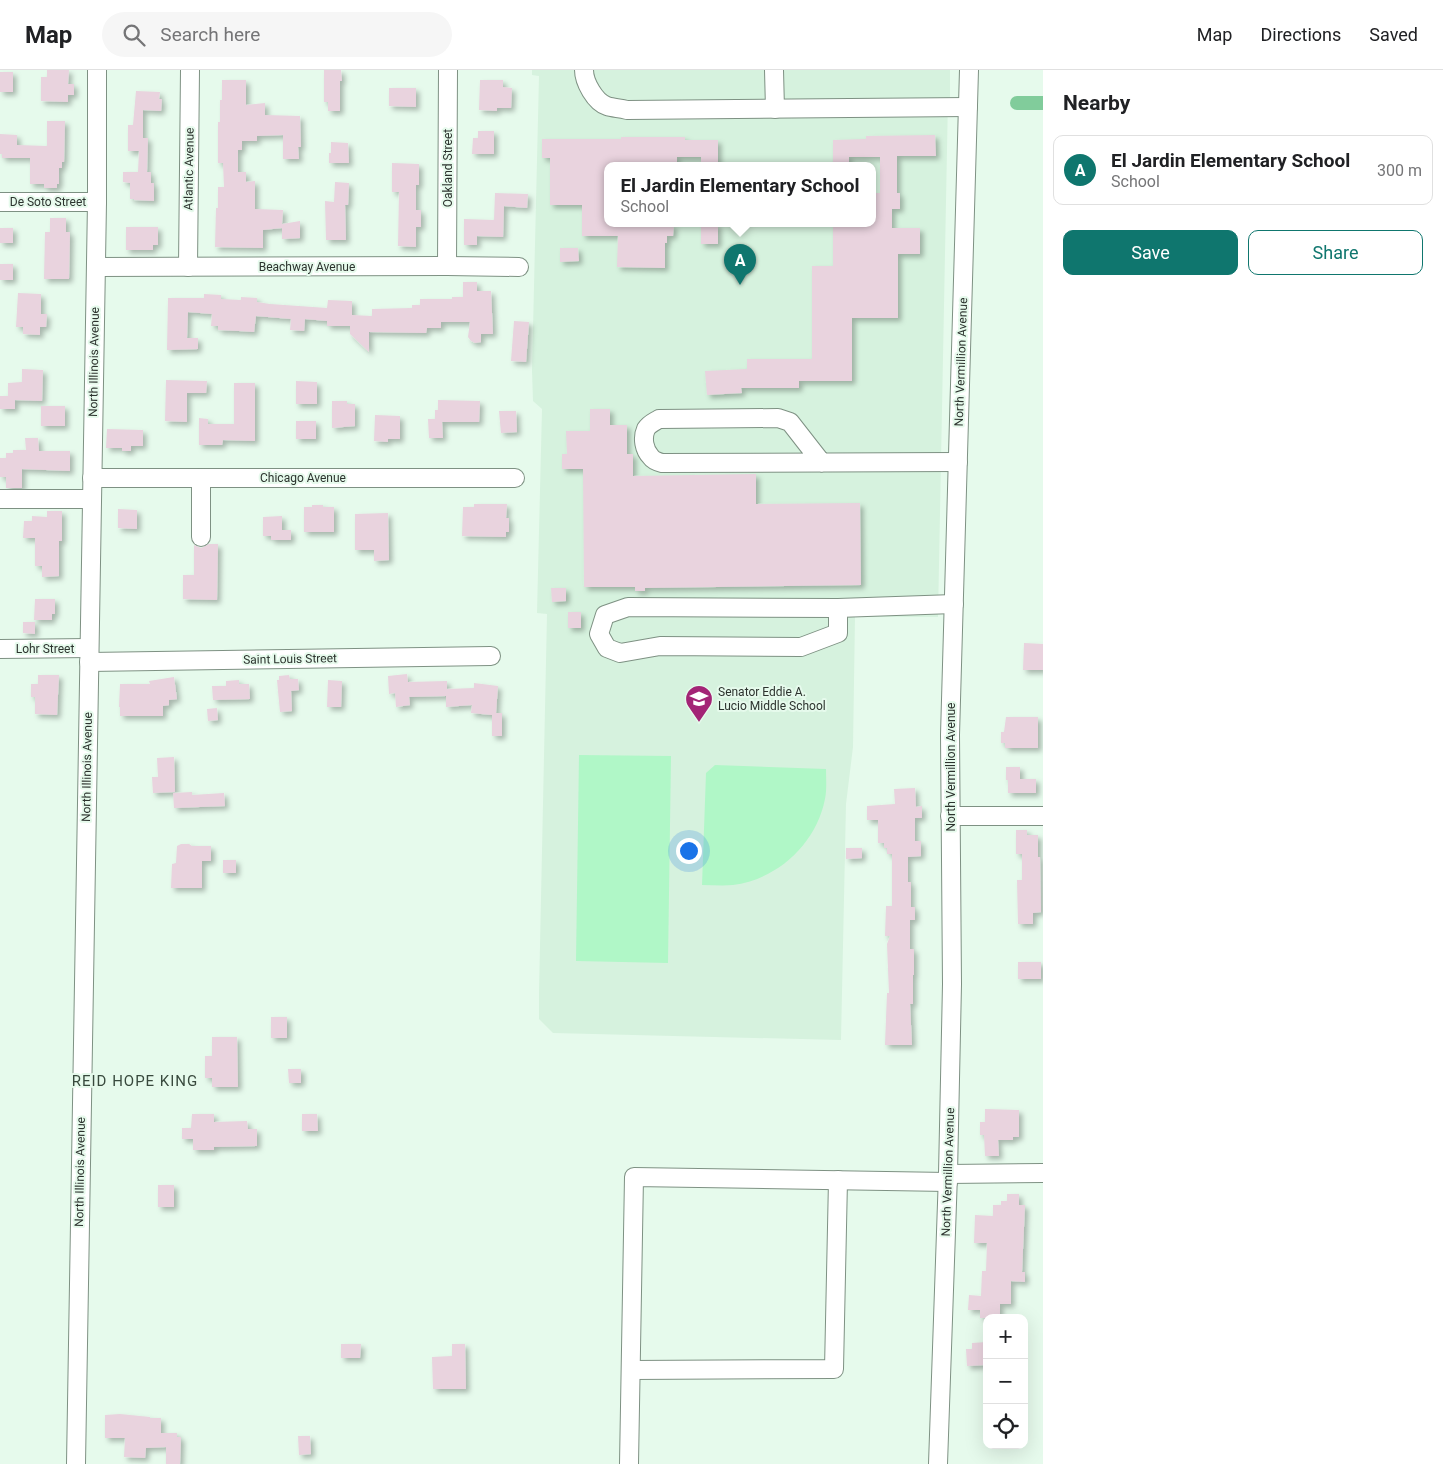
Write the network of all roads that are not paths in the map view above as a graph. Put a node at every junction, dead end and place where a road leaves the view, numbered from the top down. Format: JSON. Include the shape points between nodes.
{"nodes":[{"id":1,"x":97,"y":70,"type":"edge"},
{"id":2,"x":190,"y":70,"type":"edge"},
{"id":3,"x":448,"y":70,"type":"edge"},
{"id":4,"x":584,"y":70,"type":"edge"},
{"id":5,"x":774,"y":70,"type":"edge"},
{"id":6,"x":969,"y":70,"type":"edge"},
{"id":7,"x":968,"y":108,"type":"junction"},
{"id":8,"x":775,"y":109,"type":"junction"},
{"id":9,"x":0,"y":202,"type":"edge"},
{"id":10,"x":97,"y":202,"type":"junction"},
{"id":11,"x":447,"y":266,"type":"junction"},
{"id":12,"x":96,"y":267,"type":"junction"},
{"id":13,"x":188,"y":267,"type":"junction"},
{"id":14,"x":519,"y":267,"type":"dead end"},
{"id":15,"x":958,"y":462,"type":"junction"},
{"id":16,"x":822,"y":463,"type":"junction"},
{"id":17,"x":92,"y":478,"type":"junction"},
{"id":18,"x":201,"y":478,"type":"junction"},
{"id":19,"x":515,"y":478,"type":"dead end"},
{"id":20,"x":0,"y":499,"type":"edge"},
{"id":21,"x":92,"y":499,"type":"junction"},
{"id":22,"x":200,"y":537,"type":"dead end"},
{"id":23,"x":954,"y":604,"type":"junction"},
{"id":24,"x":838,"y":608,"type":"junction"},
{"id":25,"x":0,"y":649,"type":"edge"},
{"id":26,"x":89,"y":655,"type":"junction"},
{"id":27,"x":491,"y":656,"type":"dead end"},
{"id":28,"x":950,"y":816,"type":"junction"},
{"id":29,"x":1043,"y":816,"type":"edge"},
{"id":30,"x":1043,"y":1173,"type":"edge"},
{"id":31,"x":948,"y":1178,"type":"junction"},
{"id":32,"x":838,"y":1180,"type":"junction"},
{"id":33,"x":631,"y":1370,"type":"junction"},
{"id":34,"x":76,"y":1464,"type":"edge"},
{"id":35,"x":629,"y":1464,"type":"edge"},
{"id":36,"x":938,"y":1464,"type":"edge"}],
"edges":[{"from":1,"to":10,"type":"street","name":"North Illinois Avenue"},
{"from":2,"to":13,"type":"street","name":"Atlantic Avenue"},
{"from":3,"to":11,"type":"street","name":"Oakland Street"},
{"from":4,"to":8,"type":"street","via":[[590,91],[605,106],[627,110]]},
{"from":5,"to":8,"type":"street"},
{"from":6,"to":7,"type":"street","name":"North Vermillion Avenue"},
{"from":7,"to":8,"type":"street"},
{"from":7,"to":15,"type":"street","name":"North Vermillion Avenue"},
{"from":9,"to":10,"type":"street","name":"De Soto Street"},
{"from":10,"to":12,"type":"street","name":"North Illinois Avenue"},
{"from":11,"to":13,"type":"street","name":"Beachway Avenue"},
{"from":11,"to":14,"type":"street","name":"Beachway Avenue"},
{"from":12,"to":13,"type":"street","name":"Beachway Avenue"},
{"from":12,"to":17,"type":"street","name":"North Illinois Avenue"},
{"from":15,"to":16,"type":"street"},
{"from":15,"to":23,"type":"street","name":"North Vermillion Avenue"},
{"from":16,"to":16,"type":"street","via":[[662,463],[651,458],[644,440],[646,430],[659,419],[778,418],[790,422]]},
{"from":17,"to":18,"type":"street","name":"Chicago Avenue"},
{"from":17,"to":21,"type":"street","name":"North Illinois Avenue"},
{"from":18,"to":19,"type":"street","name":"Chicago Avenue"},
{"from":18,"to":22,"type":"street"},
{"from":20,"to":21,"type":"street"},
{"from":21,"to":26,"type":"street","name":"North Illinois Avenue"},
{"from":23,"to":24,"type":"street"},
{"from":23,"to":28,"type":"street","name":"North Vermillion Avenue"},
{"from":24,"to":24,"type":"street","via":[[838,633],[801,647],[660,646],[620,653],[607,648],[599,634],[605,615],[628,607]]},
{"from":25,"to":26,"type":"street","name":"Lohr Street"},
{"from":26,"to":27,"type":"street","name":"Saint Louis Street"},
{"from":26,"to":34,"type":"street","name":"North Illinois Avenue"},
{"from":28,"to":29,"type":"street"},
{"from":28,"to":31,"type":"street","name":"North Vermillion Avenue","via":[[952,984]]},
{"from":30,"to":31,"type":"street"},
{"from":31,"to":32,"type":"street"},
{"from":31,"to":36,"type":"street","name":"North Vermillion Avenue"},
{"from":32,"to":33,"type":"street","via":[[834,1369]]},
{"from":32,"to":33,"type":"street","via":[[634,1177]]},
{"from":33,"to":35,"type":"street"}]}
